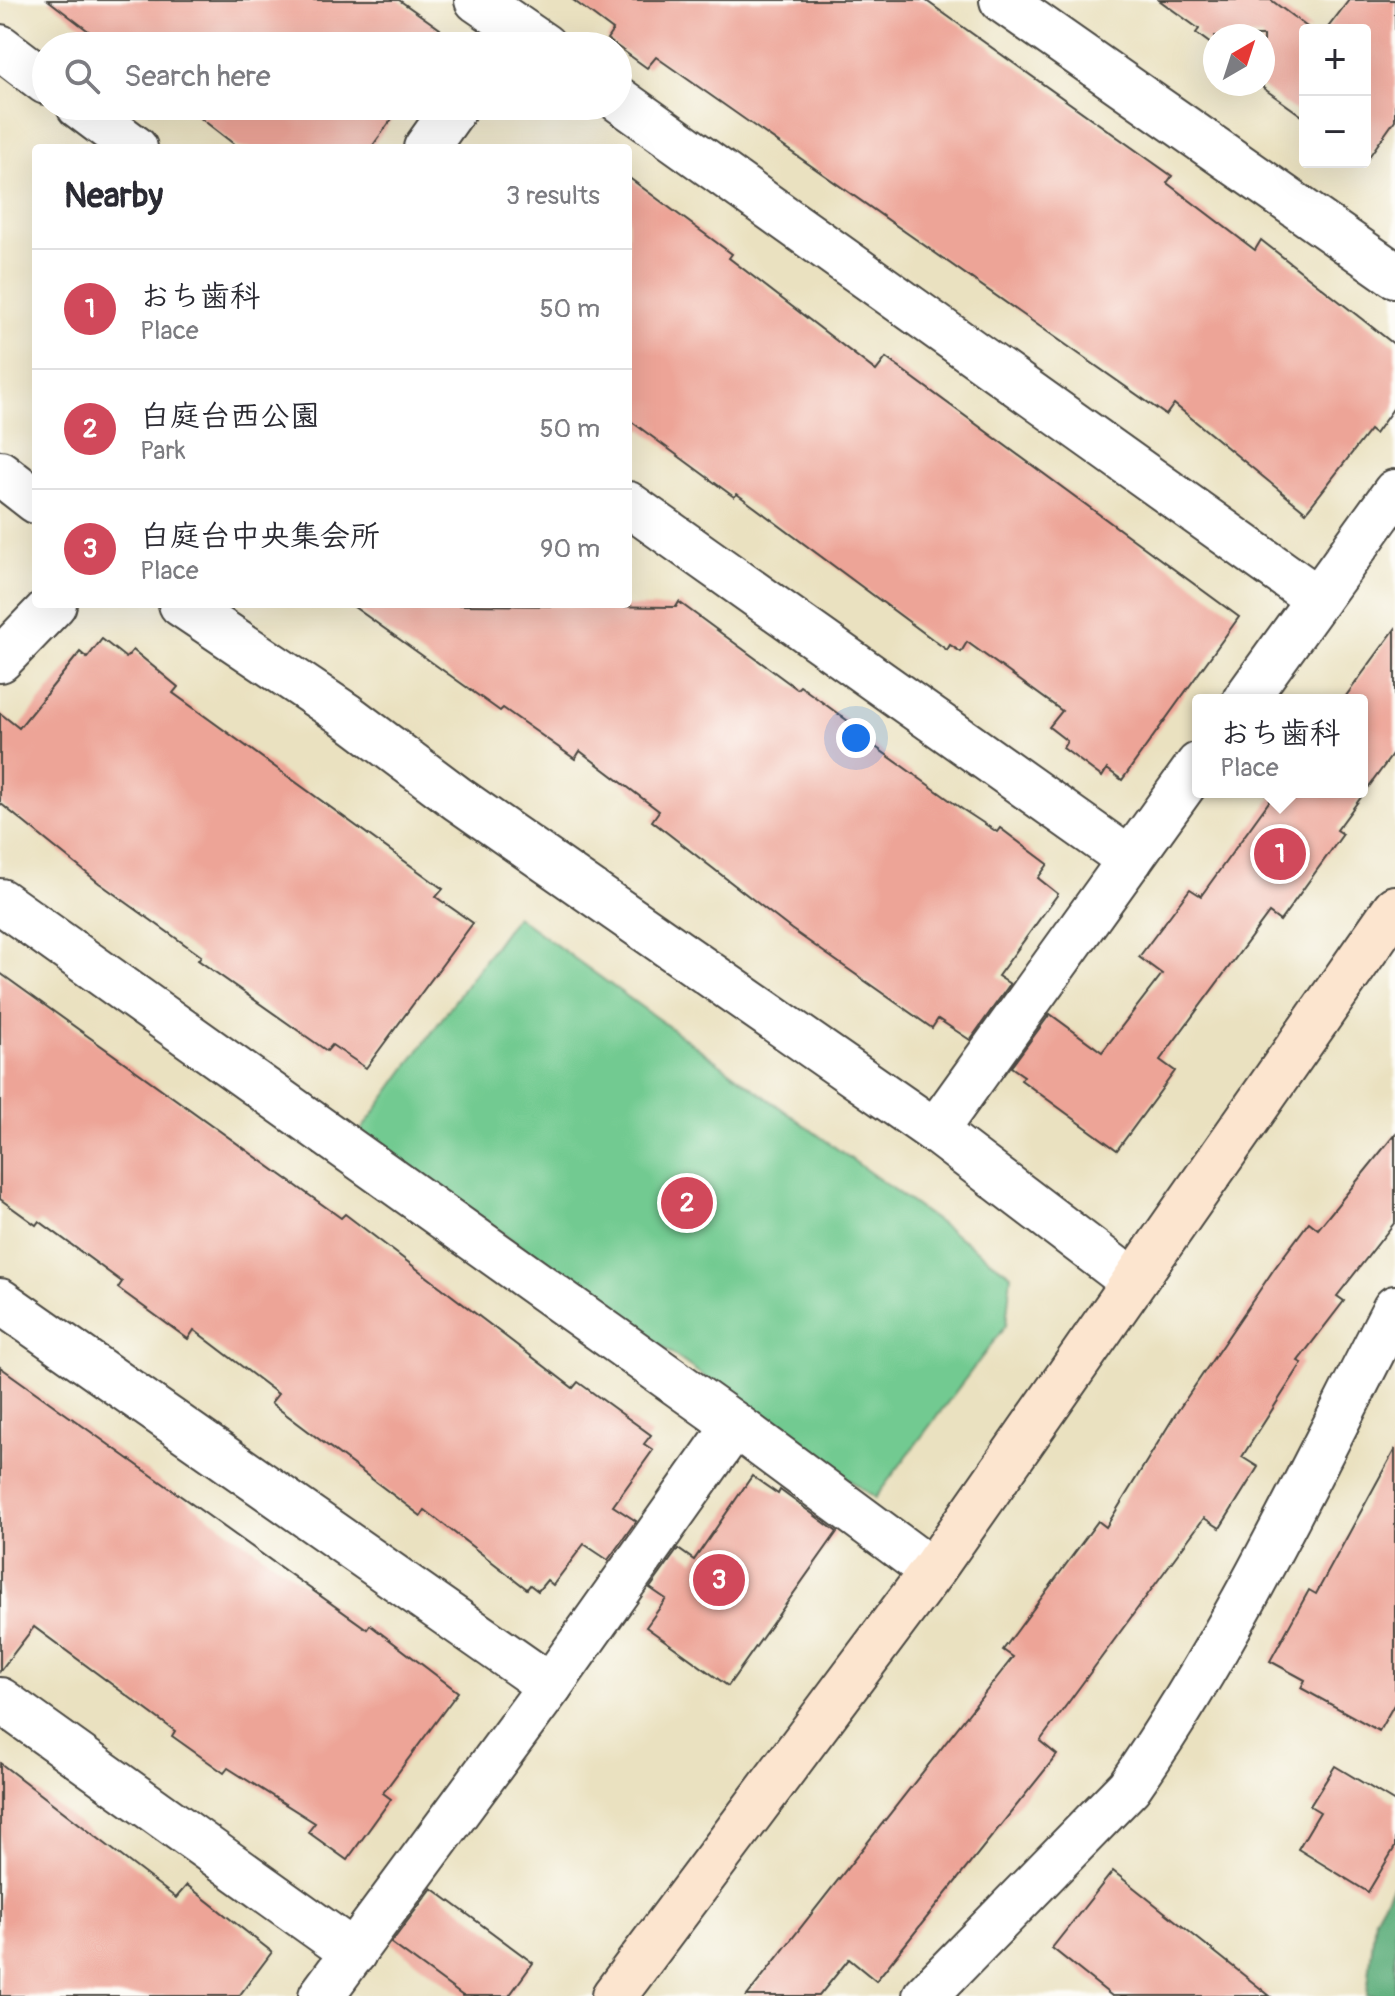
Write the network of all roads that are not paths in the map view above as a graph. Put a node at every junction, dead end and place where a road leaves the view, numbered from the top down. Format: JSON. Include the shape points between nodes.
{"nodes":[{"id":1,"x":477,"y":0,"type":"edge"},
{"id":2,"x":1002,"y":0,"type":"edge"},
{"id":3,"x":522,"y":29,"type":"edge"},
{"id":4,"x":0,"y":47,"type":"edge"},
{"id":5,"x":32,"y":71,"type":"edge"},
{"id":6,"x":632,"y":109,"type":"edge"},
{"id":7,"x":98,"y":120,"type":"edge"},
{"id":8,"x":446,"y":120,"type":"edge"},
{"id":9,"x":130,"y":144,"type":"edge"},
{"id":10,"x":429,"y":144,"type":"edge"},
{"id":11,"x":1395,"y":275,"type":"edge"},
{"id":12,"x":0,"y":473,"type":"edge"},
{"id":13,"x":1395,"y":492,"type":"edge"},
{"id":14,"x":32,"y":498,"type":"edge"},
{"id":15,"x":632,"y":507,"type":"edge"},
{"id":16,"x":1318,"y":599,"type":"junction"},
{"id":17,"x":50,"y":608,"type":"edge"},
{"id":18,"x":187,"y":608,"type":"edge"},
{"id":19,"x":0,"y":660,"type":"edge"},
{"id":20,"x":1249,"y":694,"type":"edge"},
{"id":21,"x":1192,"y":773,"type":"edge"},
{"id":22,"x":1130,"y":860,"type":"junction"},
{"id":23,"x":0,"y":901,"type":"edge"},
{"id":24,"x":1395,"y":908,"type":"edge"},
{"id":25,"x":935,"y":1131,"type":"junction"},
{"id":26,"x":1132,"y":1281,"type":"junction"},
{"id":27,"x":0,"y":1301,"type":"edge"},
{"id":28,"x":1395,"y":1308,"type":"edge"},
{"id":29,"x":735,"y":1425,"type":"junction"},
{"id":30,"x":932,"y":1571,"type":"junction"},
{"id":31,"x":550,"y":1686,"type":"junction"},
{"id":32,"x":0,"y":1700,"type":"edge"},
{"id":33,"x":354,"y":1953,"type":"junction"},
{"id":34,"x":321,"y":1996,"type":"edge"},
{"id":35,"x":614,"y":1996,"type":"edge"},
{"id":36,"x":925,"y":1996,"type":"edge"}],
"edges":[{"from":1,"to":3,"type":"street"},
{"from":2,"to":11,"type":"street"},
{"from":4,"to":5,"type":"street"},
{"from":6,"to":16,"type":"street"},
{"from":7,"to":9,"type":"street"},
{"from":8,"to":10,"type":"street"},
{"from":12,"to":14,"type":"street"},
{"from":13,"to":16,"type":"street"},
{"from":15,"to":22,"type":"street"},
{"from":16,"to":20,"type":"street"},
{"from":17,"to":19,"type":"street"},
{"from":18,"to":25,"type":"street"},
{"from":21,"to":22,"type":"street"},
{"from":22,"to":25,"type":"street"},
{"from":23,"to":29,"type":"street"},
{"from":24,"to":26,"type":"street"},
{"from":25,"to":26,"type":"street"},
{"from":26,"to":30,"type":"street"},
{"from":27,"to":31,"type":"street"},
{"from":28,"to":36,"type":"street","via":[[1218,1651],[1156,1748],[1129,1787]]},
{"from":29,"to":30,"type":"street"},
{"from":29,"to":31,"type":"street"},
{"from":30,"to":35,"type":"street"},
{"from":31,"to":33,"type":"street"},
{"from":32,"to":33,"type":"street"},
{"from":33,"to":34,"type":"street"}]}
